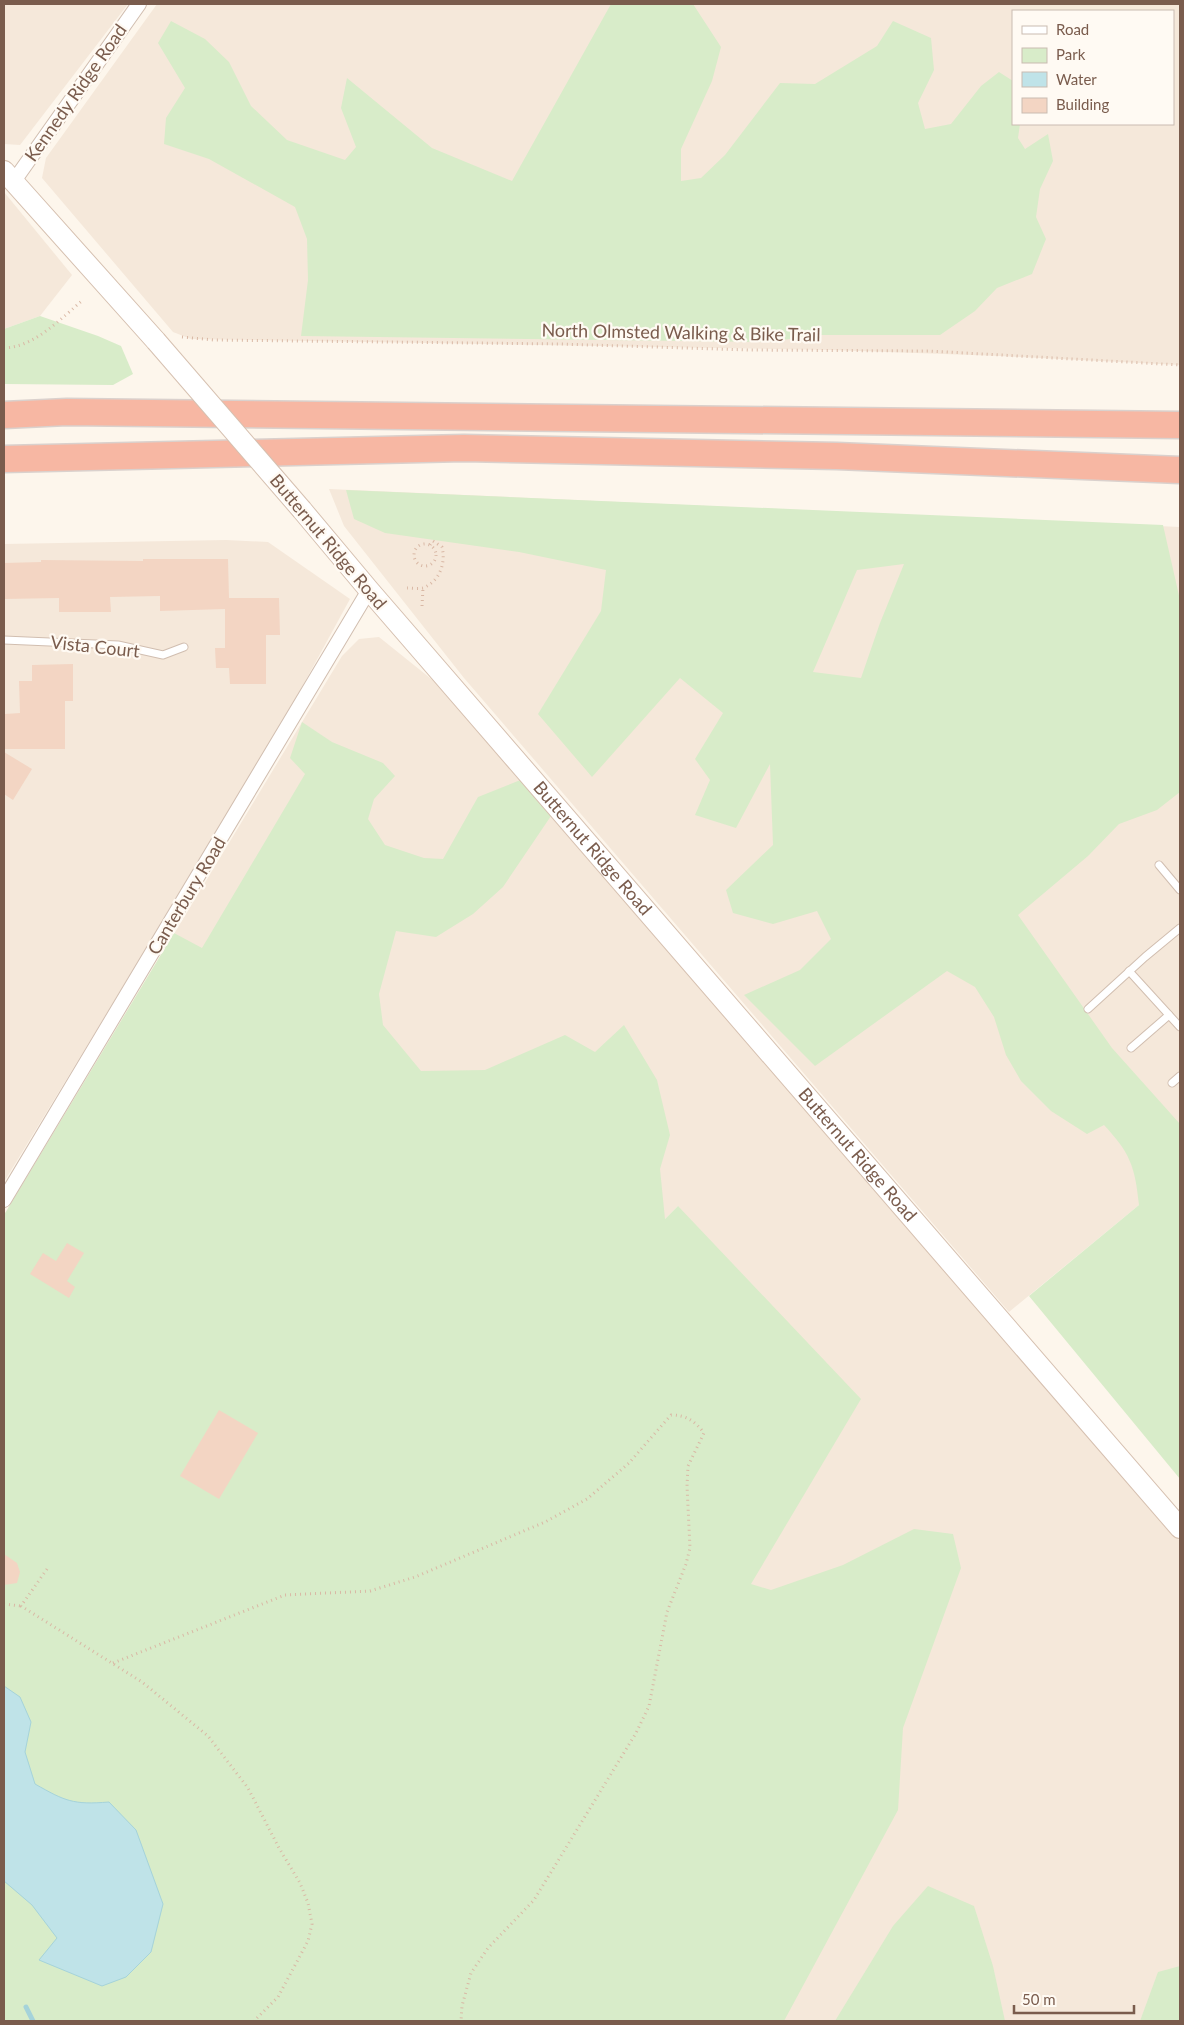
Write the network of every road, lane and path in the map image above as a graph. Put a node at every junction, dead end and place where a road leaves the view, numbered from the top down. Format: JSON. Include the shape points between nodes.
{"nodes":[{"id":1,"x":139,"y":4,"type":"edge"},
{"id":2,"x":9,"y":176,"type":"edge"},
{"id":3,"x":84,"y":300,"type":"dead end"},
{"id":4,"x":182,"y":337,"type":"dead end"},
{"id":5,"x":4,"y":348,"type":"edge"},
{"id":6,"x":1180,"y":365,"type":"edge"},
{"id":7,"x":4,"y":415,"type":"edge"},
{"id":8,"x":1180,"y":425,"type":"edge"},
{"id":9,"x":4,"y":459,"type":"edge"},
{"id":10,"x":1180,"y":470,"type":"edge"},
{"id":11,"x":430,"y":545,"type":"junction"},
{"id":12,"x":407,"y":588,"type":"dead end"},
{"id":13,"x":423,"y":588,"type":"junction"},
{"id":14,"x":369,"y":590,"type":"junction"},
{"id":15,"x":422,"y":606,"type":"dead end"},
{"id":16,"x":4,"y":640,"type":"edge"},
{"id":17,"x":184,"y":647,"type":"dead end"},
{"id":18,"x":1158,"y":865,"type":"dead end"},
{"id":19,"x":1180,"y":890,"type":"edge"},
{"id":20,"x":1180,"y":928,"type":"edge"},
{"id":21,"x":1129,"y":971,"type":"junction"},
{"id":22,"x":1088,"y":1008,"type":"dead end"},
{"id":23,"x":1169,"y":1015,"type":"junction"},
{"id":24,"x":1180,"y":1027,"type":"edge"},
{"id":25,"x":1131,"y":1048,"type":"dead end"},
{"id":26,"x":1180,"y":1076,"type":"edge"},
{"id":27,"x":1172,"y":1083,"type":"dead end"},
{"id":28,"x":4,"y":1200,"type":"edge"},
{"id":29,"x":1180,"y":1528,"type":"edge"},
{"id":30,"x":46,"y":1569,"type":"dead end"},
{"id":31,"x":4,"y":1604,"type":"edge"},
{"id":32,"x":21,"y":1606,"type":"junction"},
{"id":33,"x":113,"y":1663,"type":"junction"},
{"id":34,"x":254,"y":2021,"type":"edge"},
{"id":35,"x":461,"y":2021,"type":"edge"}],
"edges":[{"from":1,"to":2,"type":"street","name":"Kennedy Ridge Road"},
{"from":2,"to":14,"type":"street","name":"Butternut Ridge Road","bridge":true,"via":[[156,341]]},
{"from":3,"to":5,"type":"path","via":[[31,341]]},
{"from":4,"to":6,"type":"path","name":"North Olmsted Walking & Bike Trail","via":[[929,351]]},
{"from":7,"to":8,"type":"highway","via":[[76,412],[492,415]]},
{"from":9,"to":10,"type":"highway","via":[[464,448],[837,456]]},
{"from":11,"to":11,"type":"path","via":[[420,545],[415,550],[415,557],[421,565],[428,565],[436,557]]},
{"from":11,"to":13,"type":"path","via":[[433,541],[442,547],[443,567]]},
{"from":12,"to":13,"type":"path"},
{"from":13,"to":15,"type":"path"},
{"from":14,"to":28,"type":"street","name":"Canterbury Road"},
{"from":14,"to":29,"type":"street","name":"Butternut Ridge Road"},
{"from":16,"to":17,"type":"lane","name":"Vista Court","via":[[118,645],[163,655]]},
{"from":18,"to":19,"type":"lane"},
{"from":20,"to":21,"type":"lane"},
{"from":21,"to":22,"type":"lane"},
{"from":21,"to":23,"type":"lane"},
{"from":23,"to":24,"type":"lane"},
{"from":23,"to":25,"type":"lane"},
{"from":26,"to":27,"type":"lane"},
{"from":30,"to":32,"type":"path"},
{"from":31,"to":32,"type":"path"},
{"from":32,"to":33,"type":"path"},
{"from":33,"to":34,"type":"path","via":[[142,1682],[208,1736],[248,1788],[308,1903],[312,1924],[308,1941],[278,1997]]},
{"from":33,"to":35,"type":"path","via":[[285,1595],[370,1591],[414,1577],[545,1522],[587,1499],[629,1463],[671,1415],[682,1415],[696,1422],[704,1433],[688,1466],[690,1548],[667,1612],[649,1706],[636,1733],[534,1900],[488,1948],[472,1973]]}]}
